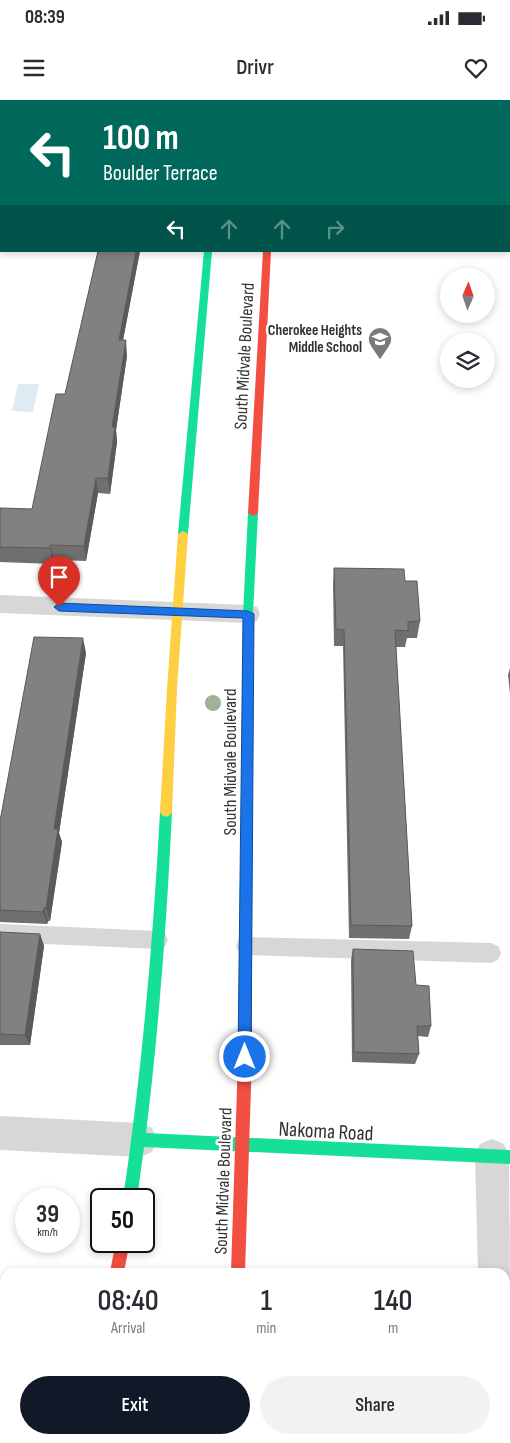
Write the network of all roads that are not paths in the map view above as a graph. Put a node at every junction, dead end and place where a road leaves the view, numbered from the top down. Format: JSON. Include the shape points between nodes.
{"nodes":[{"id":1,"x":208,"y":252,"type":"edge"},
{"id":2,"x":267,"y":252,"type":"edge"},
{"id":3,"x":0,"y":604,"type":"edge"},
{"id":4,"x":177,"y":611,"type":"junction"},
{"id":5,"x":248,"y":614,"type":"junction"},
{"id":6,"x":0,"y":932,"type":"edge"},
{"id":7,"x":158,"y":940,"type":"junction"},
{"id":8,"x":246,"y":946,"type":"junction"},
{"id":9,"x":491,"y":953,"type":"dead end"},
{"id":10,"x":0,"y":1133,"type":"edge"},
{"id":11,"x":140,"y":1140,"type":"junction"},
{"id":12,"x":242,"y":1146,"type":"junction"},
{"id":13,"x":501,"y":1157,"type":"edge"},
{"id":14,"x":132,"y":1188,"type":"edge"},
{"id":15,"x":121,"y":1253,"type":"edge"},
{"id":16,"x":118,"y":1268,"type":"edge"},
{"id":17,"x":238,"y":1268,"type":"edge"},
{"id":18,"x":496,"y":1268,"type":"edge"}],
"edges":[{"from":1,"to":4,"type":"main road"},
{"from":2,"to":5,"type":"main road","name":"South Midvale Boulevard"},
{"from":3,"to":4,"type":"street"},
{"from":4,"to":5,"type":"street"},
{"from":4,"to":7,"type":"main road"},
{"from":5,"to":8,"type":"main road","name":"South Midvale Boulevard"},
{"from":6,"to":7,"type":"lane"},
{"from":7,"to":11,"type":"main road"},
{"from":8,"to":9,"type":"lane"},
{"from":8,"to":12,"type":"main road","name":"South Midvale Boulevard"},
{"from":10,"to":11,"type":"street"},
{"from":11,"to":12,"type":"main road","name":"Nakoma Road"},
{"from":11,"to":14,"type":"main road"},
{"from":12,"to":13,"type":"main road","name":"Nakoma Road"},
{"from":12,"to":17,"type":"main road","name":"South Midvale Boulevard"},
{"from":13,"to":18,"type":"street"},
{"from":15,"to":16,"type":"main road"}]}
